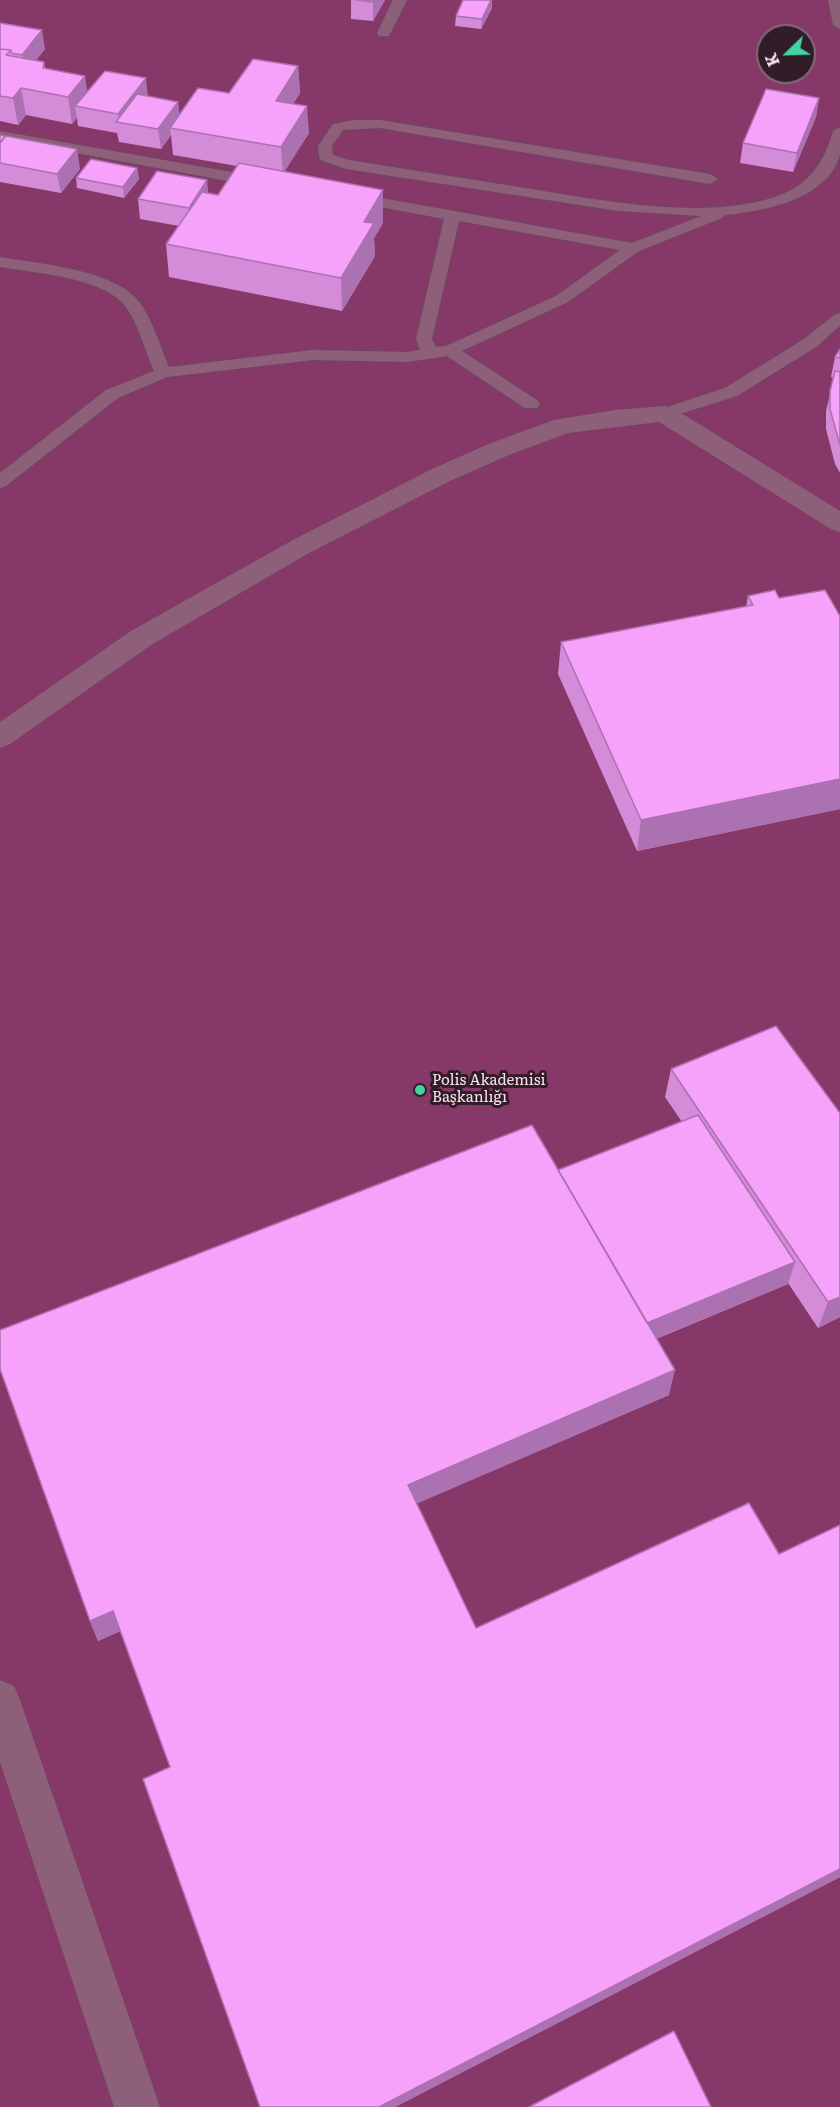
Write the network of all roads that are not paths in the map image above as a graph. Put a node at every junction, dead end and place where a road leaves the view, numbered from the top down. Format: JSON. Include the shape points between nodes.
{"nodes":[{"id":1,"x":400,"y":0,"type":"edge"},
{"id":2,"x":832,"y":0,"type":"edge"},
{"id":3,"x":840,"y":25,"type":"edge"},
{"id":4,"x":384,"y":33,"type":"dead end"},
{"id":5,"x":840,"y":131,"type":"edge"},
{"id":6,"x":0,"y":135,"type":"edge"},
{"id":7,"x":710,"y":179,"type":"dead end"},
{"id":8,"x":277,"y":185,"type":"edge"},
{"id":9,"x":335,"y":195,"type":"edge"},
{"id":10,"x":727,"y":211,"type":"junction"},
{"id":11,"x":452,"y":216,"type":"junction"},
{"id":12,"x":633,"y":248,"type":"junction"},
{"id":13,"x":0,"y":262,"type":"edge"},
{"id":14,"x":840,"y":318,"type":"edge"},
{"id":15,"x":450,"y":350,"type":"junction"},
{"id":16,"x":430,"y":354,"type":"junction"},
{"id":17,"x":162,"y":373,"type":"junction"},
{"id":18,"x":531,"y":404,"type":"dead end"},
{"id":19,"x":664,"y":414,"type":"junction"},
{"id":20,"x":0,"y":482,"type":"edge"},
{"id":21,"x":840,"y":523,"type":"edge"},
{"id":22,"x":0,"y":736,"type":"edge"},
{"id":23,"x":0,"y":1701,"type":"edge"},
{"id":24,"x":137,"y":2107,"type":"edge"}],
"edges":[{"from":1,"to":4,"type":"lane"},
{"from":2,"to":3,"type":"lane"},
{"from":5,"to":10,"type":"lane","via":[[828,163],[816,180],[791,196]]},
{"from":6,"to":8,"type":"lane"},
{"from":7,"to":10,"type":"lane","via":[[380,123],[338,127],[325,146],[325,157],[346,164],[575,200],[663,210]]},
{"from":9,"to":11,"type":"lane"},
{"from":10,"to":12,"type":"lane"},
{"from":11,"to":12,"type":"lane"},
{"from":11,"to":16,"type":"lane","via":[[424,339]]},
{"from":12,"to":15,"type":"lane","via":[[562,299]]},
{"from":13,"to":17,"type":"lane","via":[[99,282],[120,293],[132,304]]},
{"from":14,"to":19,"type":"lane","via":[[810,343],[731,392]]},
{"from":15,"to":16,"type":"lane"},
{"from":15,"to":18,"type":"lane"},
{"from":16,"to":17,"type":"lane","via":[[312,356]]},
{"from":17,"to":20,"type":"lane","via":[[112,394]]},
{"from":19,"to":21,"type":"street"},
{"from":19,"to":22,"type":"street","via":[[563,426],[441,475],[300,547],[141,638]]},
{"from":23,"to":24,"type":"street"}]}
